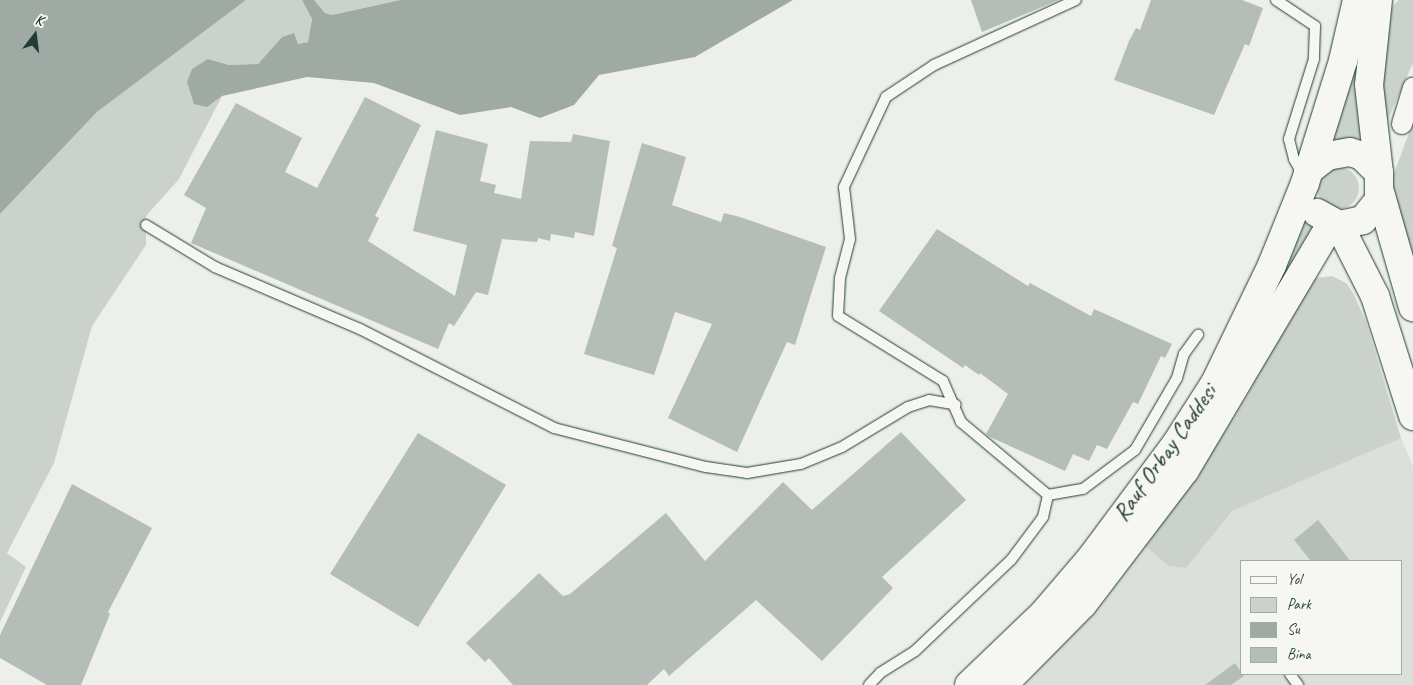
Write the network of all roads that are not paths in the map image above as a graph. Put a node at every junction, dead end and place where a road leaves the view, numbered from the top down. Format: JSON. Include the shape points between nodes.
{"nodes":[{"id":1,"x":1076,"y":0,"type":"edge"},
{"id":2,"x":1276,"y":0,"type":"edge"},
{"id":3,"x":1357,"y":0,"type":"edge"},
{"id":4,"x":1378,"y":0,"type":"edge"},
{"id":5,"x":1413,"y":88,"type":"edge"},
{"id":6,"x":1402,"y":124,"type":"dead end"},
{"id":7,"x":1306,"y":178,"type":"junction"},
{"id":8,"x":1380,"y":183,"type":"junction"},
{"id":9,"x":1335,"y":223,"type":"junction"},
{"id":10,"x":146,"y":224,"type":"dead end"},
{"id":11,"x":1304,"y":268,"type":"junction"},
{"id":12,"x":1371,"y":287,"type":"junction"},
{"id":13,"x":1413,"y":307,"type":"edge"},
{"id":14,"x":1198,"y":335,"type":"dead end"},
{"id":15,"x":956,"y":404,"type":"junction"},
{"id":16,"x":1413,"y":416,"type":"edge"},
{"id":17,"x":1048,"y":495,"type":"junction"},
{"id":18,"x":869,"y":685,"type":"edge"},
{"id":19,"x":969,"y":685,"type":"edge"},
{"id":20,"x":1003,"y":685,"type":"edge"}],
"edges":[{"from":1,"to":15,"type":"lane","via":[[934,65],[886,97],[844,187],[850,239],[840,278],[838,316],[943,381]]},
{"from":2,"to":7,"type":"lane","via":[[1315,26],[1314,59],[1289,139],[1294,158]]},
{"from":3,"to":7,"type":"main road","name":"Rauf Orbay Caddesi","via":[[1343,61]]},
{"from":4,"to":8,"type":"main road","via":[[1369,85]]},
{"from":5,"to":6,"type":"street"},
{"from":7,"to":8,"type":"main road","name":"Rauf Orbay Caddesi","via":[[1326,156],[1350,152],[1362,156]]},
{"from":7,"to":9,"type":"main road","via":[[1312,205],[1318,214]]},
{"from":7,"to":19,"type":"main road","name":"Rauf Orbay Caddesi","via":[[1257,299],[1196,415],[1068,586]]},
{"from":8,"to":9,"type":"main road","via":[[1373,211],[1363,220]]},
{"from":8,"to":13,"type":"main road"},
{"from":9,"to":11,"type":"main road","name":"Rauf Orbay Caddesi"},
{"from":9,"to":12,"type":"main road"},
{"from":10,"to":15,"type":"lane","via":[[215,267],[360,329],[554,428],[706,467],[747,473],[801,464],[842,447],[908,407],[929,400]]},
{"from":11,"to":12,"type":"main road","via":[[1326,261],[1341,262]]},
{"from":11,"to":20,"type":"main road","name":"Rauf Orbay Caddesi","via":[[1208,435],[1154,514],[1083,604]]},
{"from":12,"to":16,"type":"main road"},
{"from":14,"to":17,"type":"lane","via":[[1184,354],[1177,378],[1135,450],[1083,489]]},
{"from":15,"to":17,"type":"lane","via":[[961,422]]},
{"from":17,"to":18,"type":"lane","via":[[1043,517],[1011,560],[915,651],[880,673]]}]}
